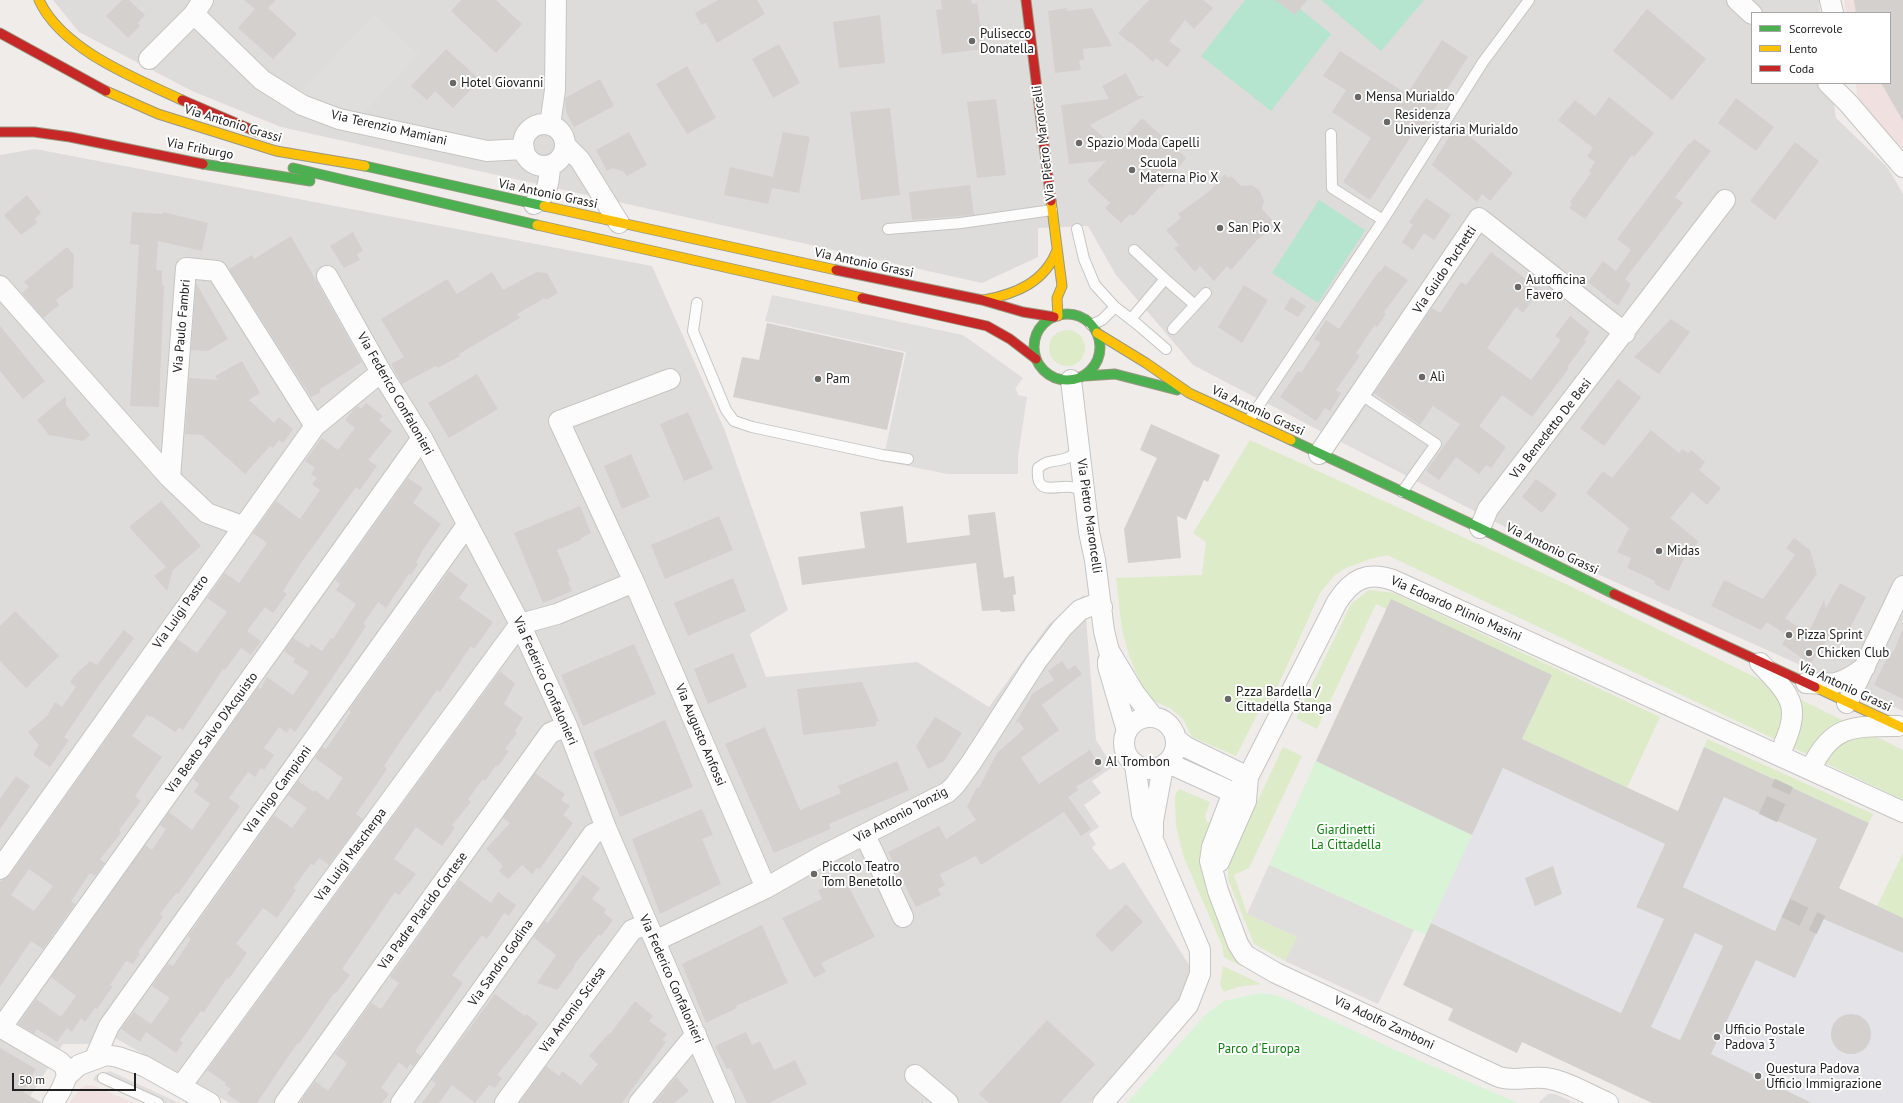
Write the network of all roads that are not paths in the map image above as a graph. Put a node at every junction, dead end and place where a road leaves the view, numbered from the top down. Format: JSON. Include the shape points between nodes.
{"nodes":[{"id":1,"x":39,"y":0,"type":"edge"},
{"id":2,"x":556,"y":0,"type":"edge"},
{"id":3,"x":1026,"y":0,"type":"edge"},
{"id":4,"x":1529,"y":0,"type":"edge"},
{"id":5,"x":1737,"y":0,"type":"edge"},
{"id":6,"x":198,"y":7,"type":"edge"},
{"id":7,"x":1751,"y":13,"type":"edge"},
{"id":8,"x":0,"y":33,"type":"edge"},
{"id":9,"x":149,"y":59,"type":"dead end"},
{"id":10,"x":1829,"y":84,"type":"edge"},
{"id":11,"x":1846,"y":84,"type":"edge"},
{"id":12,"x":1849,"y":104,"type":"junction"},
{"id":13,"x":550,"y":125,"type":"junction"},
{"id":14,"x":0,"y":132,"type":"edge"},
{"id":15,"x":1331,"y":134,"type":"dead end"},
{"id":16,"x":268,"y":136,"type":"dead end"},
{"id":17,"x":290,"y":143,"type":"dead end"},
{"id":18,"x":566,"y":146,"type":"junction"},
{"id":19,"x":524,"y":149,"type":"junction"},
{"id":20,"x":284,"y":165,"type":"dead end"},
{"id":21,"x":359,"y":165,"type":"junction"},
{"id":22,"x":550,"y":166,"type":"junction"},
{"id":23,"x":1903,"y":167,"type":"edge"},
{"id":24,"x":396,"y":193,"type":"junction"},
{"id":25,"x":1725,"y":200,"type":"dead end"},
{"id":26,"x":534,"y":204,"type":"junction"},
{"id":27,"x":1052,"y":210,"type":"junction"},
{"id":28,"x":1383,"y":220,"type":"junction"},
{"id":29,"x":618,"y":222,"type":"junction"},
{"id":30,"x":888,"y":229,"type":"dead end"},
{"id":31,"x":1077,"y":229,"type":"dead end"},
{"id":32,"x":1057,"y":250,"type":"junction"},
{"id":33,"x":1134,"y":250,"type":"dead end"},
{"id":34,"x":327,"y":276,"type":"dead end"},
{"id":35,"x":1165,"y":279,"type":"junction"},
{"id":36,"x":0,"y":286,"type":"edge"},
{"id":37,"x":1062,"y":286,"type":"junction"},
{"id":38,"x":1072,"y":293,"type":"dead end"},
{"id":39,"x":1206,"y":293,"type":"dead end"},
{"id":40,"x":982,"y":300,"type":"junction"},
{"id":41,"x":697,"y":304,"type":"dead end"},
{"id":42,"x":1195,"y":305,"type":"junction"},
{"id":43,"x":1078,"y":306,"type":"dead end"},
{"id":44,"x":1115,"y":307,"type":"junction"},
{"id":45,"x":1056,"y":316,"type":"junction"},
{"id":46,"x":1083,"y":318,"type":"junction"},
{"id":47,"x":1131,"y":319,"type":"junction"},
{"id":48,"x":1094,"y":329,"type":"junction"},
{"id":49,"x":1173,"y":329,"type":"dead end"},
{"id":50,"x":1625,"y":333,"type":"junction"},
{"id":51,"x":1166,"y":349,"type":"dead end"},
{"id":52,"x":1036,"y":359,"type":"junction"},
{"id":53,"x":381,"y":372,"type":"junction"},
{"id":54,"x":670,"y":378,"type":"dead end"},
{"id":55,"x":1078,"y":378,"type":"junction"},
{"id":56,"x":1189,"y":393,"type":"junction"},
{"id":57,"x":1360,"y":394,"type":"junction"},
{"id":58,"x":1249,"y":420,"type":"junction"},
{"id":59,"x":315,"y":426,"type":"junction"},
{"id":60,"x":422,"y":438,"type":"junction"},
{"id":61,"x":1079,"y":449,"type":"junction"},
{"id":62,"x":1320,"y":454,"type":"junction"},
{"id":63,"x":908,"y":459,"type":"dead end"},
{"id":64,"x":170,"y":478,"type":"junction"},
{"id":65,"x":1084,"y":492,"type":"junction"},
{"id":66,"x":1402,"y":492,"type":"junction"},
{"id":67,"x":467,"y":525,"type":"junction"},
{"id":68,"x":242,"y":526,"type":"junction"},
{"id":69,"x":1480,"y":528,"type":"junction"},
{"id":70,"x":634,"y":582,"type":"junction"},
{"id":71,"x":1903,"y":586,"type":"edge"},
{"id":72,"x":1102,"y":607,"type":"junction"},
{"id":73,"x":520,"y":624,"type":"junction"},
{"id":74,"x":1109,"y":651,"type":"junction"},
{"id":75,"x":1758,"y":661,"type":"junction"},
{"id":76,"x":1865,"y":667,"type":"junction"},
{"id":77,"x":1804,"y":683,"type":"junction"},
{"id":78,"x":1847,"y":703,"type":"junction"},
{"id":79,"x":1153,"y":717,"type":"junction"},
{"id":80,"x":566,"y":726,"type":"junction"},
{"id":81,"x":1900,"y":727,"type":"edge"},
{"id":82,"x":1127,"y":731,"type":"junction"},
{"id":83,"x":1176,"y":740,"type":"junction"},
{"id":84,"x":1779,"y":755,"type":"junction"},
{"id":85,"x":1135,"y":765,"type":"junction"},
{"id":86,"x":1165,"y":766,"type":"junction"},
{"id":87,"x":1811,"y":769,"type":"junction"},
{"id":88,"x":1248,"y":776,"type":"junction"},
{"id":89,"x":1234,"y":793,"type":"junction"},
{"id":90,"x":1903,"y":812,"type":"edge"},
{"id":91,"x":606,"y":828,"type":"junction"},
{"id":92,"x":865,"y":835,"type":"junction"},
{"id":93,"x":1153,"y":838,"type":"junction"},
{"id":94,"x":0,"y":869,"type":"edge"},
{"id":95,"x":1214,"y":875,"type":"junction"},
{"id":96,"x":766,"y":888,"type":"junction"},
{"id":97,"x":903,"y":917,"type":"dead end"},
{"id":98,"x":651,"y":933,"type":"junction"},
{"id":99,"x":1,"y":1028,"type":"edge"},
{"id":100,"x":696,"y":1034,"type":"junction"},
{"id":101,"x":95,"y":1058,"type":"junction"},
{"id":102,"x":915,"y":1075,"type":"dead end"},
{"id":103,"x":67,"y":1076,"type":"junction"},
{"id":104,"x":103,"y":1078,"type":"dead end"},
{"id":105,"x":181,"y":1086,"type":"junction"},
{"id":106,"x":53,"y":1103,"type":"edge"},
{"id":107,"x":158,"y":1103,"type":"edge"},
{"id":108,"x":210,"y":1103,"type":"edge"},
{"id":109,"x":285,"y":1103,"type":"edge"},
{"id":110,"x":401,"y":1103,"type":"edge"},
{"id":111,"x":505,"y":1103,"type":"edge"},
{"id":112,"x":639,"y":1103,"type":"edge"},
{"id":113,"x":726,"y":1103,"type":"edge"},
{"id":114,"x":948,"y":1103,"type":"edge"},
{"id":115,"x":1103,"y":1103,"type":"edge"},
{"id":116,"x":1608,"y":1103,"type":"edge"}],
"edges":[{"from":1,"to":16,"type":"street","via":[[61,31],[94,55],[151,85]]},
{"from":2,"to":13,"type":"street","via":[[555,90]]},
{"from":3,"to":27,"type":"street","name":"Via Pietro Maroncelli"},
{"from":4,"to":28,"type":"lane","via":[[1483,62]]},
{"from":5,"to":7,"type":"street"},
{"from":6,"to":9,"type":"street","name":"Via Terenzio Mamiani"},
{"from":6,"to":19,"type":"street","name":"Via Terenzio Mamiani","via":[[262,80],[302,105],[339,119],[487,151]]},
{"from":8,"to":21,"type":"street","name":"Via Antonio Grassi","via":[[113,95],[158,114],[276,151]]},
{"from":10,"to":12,"type":"street"},
{"from":11,"to":12,"type":"street"},
{"from":12,"to":23,"type":"street"},
{"from":13,"to":18,"type":"street","via":[[562,133]]},
{"from":13,"to":19,"type":"street","via":[[543,124],[530,130],[526,135]]},
{"from":14,"to":24,"type":"street","name":"Via Friburgo","via":[[70,136],[203,164]]},
{"from":15,"to":28,"type":"lane","via":[[1332,188]]},
{"from":17,"to":21,"type":"street"},
{"from":18,"to":22,"type":"street","via":[[561,159]]},
{"from":18,"to":29,"type":"street","via":[[580,160]]},
{"from":19,"to":22,"type":"street","via":[[530,161],[536,165]]},
{"from":20,"to":24,"type":"street"},
{"from":21,"to":26,"type":"street","name":"Via Antonio Grassi"},
{"from":22,"to":26,"type":"street","via":[[549,183],[544,195]]},
{"from":24,"to":52,"type":"street","via":[[987,326],[1010,339]]},
{"from":25,"to":50,"type":"street","name":"Via Benedetto De Besi"},
{"from":26,"to":29,"type":"street","name":"Via Antonio Grassi"},
{"from":27,"to":30,"type":"lane","via":[[961,223]]},
{"from":27,"to":32,"type":"street","name":"Via Pietro Maroncelli"},
{"from":28,"to":58,"type":"lane"},
{"from":29,"to":40,"type":"street","name":"Via Antonio Grassi"},
{"from":31,"to":44,"type":"lane","via":[[1084,259],[1095,285]]},
{"from":32,"to":37,"type":"street","name":"Via Pietro Maroncelli"},
{"from":32,"to":40,"type":"street","via":[[1055,261],[1036,280],[1009,294]]},
{"from":33,"to":35,"type":"lane"},
{"from":34,"to":53,"type":"street","name":"Via Federico Confalonieri"},
{"from":35,"to":42,"type":"lane"},
{"from":35,"to":47,"type":"lane"},
{"from":36,"to":64,"type":"street"},
{"from":37,"to":38,"type":"street"},
{"from":37,"to":45,"type":"street","name":"Via Pietro Maroncelli","via":[[1057,298]]},
{"from":39,"to":42,"type":"lane"},
{"from":40,"to":45,"type":"street","name":"Via Antonio Grassi","via":[[1023,312]]},
{"from":41,"to":63,"type":"lane","via":[[692,331],[726,410],[734,421]]},
{"from":42,"to":49,"type":"lane"},
{"from":43,"to":46,"type":"street"},
{"from":44,"to":47,"type":"lane"},
{"from":44,"to":48,"type":"lane"},
{"from":45,"to":46,"type":"street","via":[[1071,315]]},
{"from":45,"to":52,"type":"street","via":[[1044,324],[1037,334],[1034,346]]},
{"from":46,"to":48,"type":"street"},
{"from":47,"to":51,"type":"lane"},
{"from":48,"to":55,"type":"street","via":[[1100,344],[1099,357],[1094,368]]},
{"from":48,"to":56,"type":"street","name":"Via Antonio Grassi"},
{"from":50,"to":57,"type":"street","name":"Via Guido Puchetti","via":[[1479,218]]},
{"from":50,"to":69,"type":"street","name":"Via Benedetto De Besi","via":[[1488,509]]},
{"from":52,"to":55,"type":"street","via":[[1052,377]]},
{"from":53,"to":59,"type":"street","name":"Via Luigi Pastro"},
{"from":53,"to":60,"type":"street","name":"Via Federico Confalonieri"},
{"from":54,"to":70,"type":"street","name":"Via Augusto Anfossi","via":[[559,422]]},
{"from":55,"to":56,"type":"street","name":"Via Antonio Grassi","via":[[1115,374]]},
{"from":55,"to":61,"type":"street","name":"Via Pietro Maroncelli"},
{"from":56,"to":58,"type":"street","name":"Via Antonio Grassi"},
{"from":57,"to":62,"type":"street","name":"Via Guido Puchetti"},
{"from":57,"to":66,"type":"lane","via":[[1436,444]]},
{"from":58,"to":62,"type":"street","name":"Via Antonio Grassi"},
{"from":59,"to":64,"type":"street","name":"Via Paulo Fambri","via":[[217,271],[186,268]]},
{"from":59,"to":68,"type":"street","name":"Via Luigi Pastro"},
{"from":60,"to":67,"type":"street","name":"Via Federico Confalonieri"},
{"from":60,"to":99,"type":"street","name":"Via Beato Salvo D'Acquisto"},
{"from":61,"to":65,"type":"street","name":"Via Pietro Maroncelli"},
{"from":61,"to":65,"type":"lane","via":[[1068,458],[1050,460],[1043,464],[1038,468],[1037,476],[1039,483],[1044,487],[1075,488]]},
{"from":62,"to":66,"type":"street","name":"Via Antonio Grassi"},
{"from":64,"to":68,"type":"street","via":[[207,513]]},
{"from":65,"to":72,"type":"street","name":"Via Pietro Maroncelli"},
{"from":66,"to":69,"type":"street","name":"Via Antonio Grassi"},
{"from":67,"to":73,"type":"street","name":"Via Federico Confalonieri"},
{"from":67,"to":101,"type":"street","name":"Via Inigo Campioni","via":[[109,1026]]},
{"from":68,"to":94,"type":"street","name":"Via Luigi Pastro"},
{"from":69,"to":75,"type":"street","name":"Via Antonio Grassi"},
{"from":70,"to":73,"type":"street","via":[[557,614]]},
{"from":70,"to":96,"type":"street","name":"Via Augusto Anfossi"},
{"from":71,"to":76,"type":"street"},
{"from":72,"to":74,"type":"street","name":"Via Pietro Maroncelli"},
{"from":72,"to":92,"type":"street","name":"Via Antonio Tonzig","via":[[1093,605],[1080,610],[1062,628],[1036,662],[963,774],[948,792]]},
{"from":73,"to":80,"type":"street","name":"Via Federico Confalonieri"},
{"from":73,"to":105,"type":"street","name":"Via Luigi Mascherpa"},
{"from":74,"to":79,"type":"street","name":"Via Pietro Maroncelli"},
{"from":74,"to":82,"type":"street","name":"Via Pietro Maroncelli","via":[[1108,666]]},
{"from":75,"to":77,"type":"street","name":"Via Antonio Grassi"},
{"from":75,"to":84,"type":"street","via":[[1785,690],[1791,704],[1790,732]]},
{"from":76,"to":77,"type":"street","via":[[1848,680],[1828,685]]},
{"from":76,"to":78,"type":"street"},
{"from":77,"to":78,"type":"street","name":"Via Antonio Grassi"},
{"from":78,"to":81,"type":"street","name":"Via Antonio Grassi"},
{"from":79,"to":82,"type":"street","via":[[1138,720]]},
{"from":79,"to":83,"type":"street","via":[[1169,724]]},
{"from":80,"to":91,"type":"street","name":"Via Federico Confalonieri"},
{"from":80,"to":109,"type":"street","name":"Via Padre Placido Cortese","via":[[550,734]]},
{"from":81,"to":87,"type":"street","via":[[1869,726],[1844,731],[1829,739],[1819,751]]},
{"from":82,"to":85,"type":"street","via":[[1124,750]]},
{"from":83,"to":86,"type":"street","via":[[1175,753]]},
{"from":83,"to":88,"type":"street","via":[[1186,748]]},
{"from":84,"to":87,"type":"street","name":"Via Edoardo Plinio Masini"},
{"from":84,"to":88,"type":"street","name":"Via Edoardo Plinio Masini","via":[[1393,580],[1371,576],[1356,581],[1337,602]]},
{"from":85,"to":86,"type":"street","via":[[1149,770]]},
{"from":85,"to":93,"type":"street","via":[[1142,814]]},
{"from":86,"to":89,"type":"street","via":[[1178,767]]},
{"from":86,"to":93,"type":"street","via":[[1153,821]]},
{"from":87,"to":90,"type":"street","name":"Via Edoardo Plinio Masini"},
{"from":88,"to":89,"type":"street","name":"Via Edoardo Plinio Masini"},
{"from":88,"to":95,"type":"street","via":[[1246,801]]},
{"from":89,"to":95,"type":"street","name":"Via Adolfo Zamboni","via":[[1212,847],[1210,862]]},
{"from":91,"to":98,"type":"street","name":"Via Federico Confalonieri"},
{"from":91,"to":110,"type":"street","name":"Via Sandro Godina","via":[[593,834]]},
{"from":92,"to":96,"type":"street","name":"Via Antonio Tonzig"},
{"from":92,"to":97,"type":"street"},
{"from":93,"to":115,"type":"street","via":[[1200,950],[1200,974],[1188,1005]]},
{"from":95,"to":116,"type":"street","name":"Via Adolfo Zamboni","via":[[1238,944],[1252,960],[1499,1077],[1514,1080],[1559,1080]]},
{"from":96,"to":98,"type":"street","name":"Via Antonio Tonzig"},
{"from":98,"to":100,"type":"street","name":"Via Federico Confalonieri"},
{"from":98,"to":111,"type":"street","name":"Via Antonio Sciesa","via":[[632,930]]},
{"from":99,"to":103,"type":"street","via":[[60,1062],[65,1067]]},
{"from":100,"to":112,"type":"street"},
{"from":100,"to":113,"type":"street","name":"Via Federico Confalonieri"},
{"from":101,"to":103,"type":"street","via":[[79,1065]]},
{"from":101,"to":105,"type":"street","via":[[106,1055],[118,1057],[144,1066]]},
{"from":102,"to":114,"type":"street"},
{"from":103,"to":106,"type":"street","via":[[62,1090]]},
{"from":104,"to":107,"type":"lane"},
{"from":105,"to":108,"type":"street"}]}
